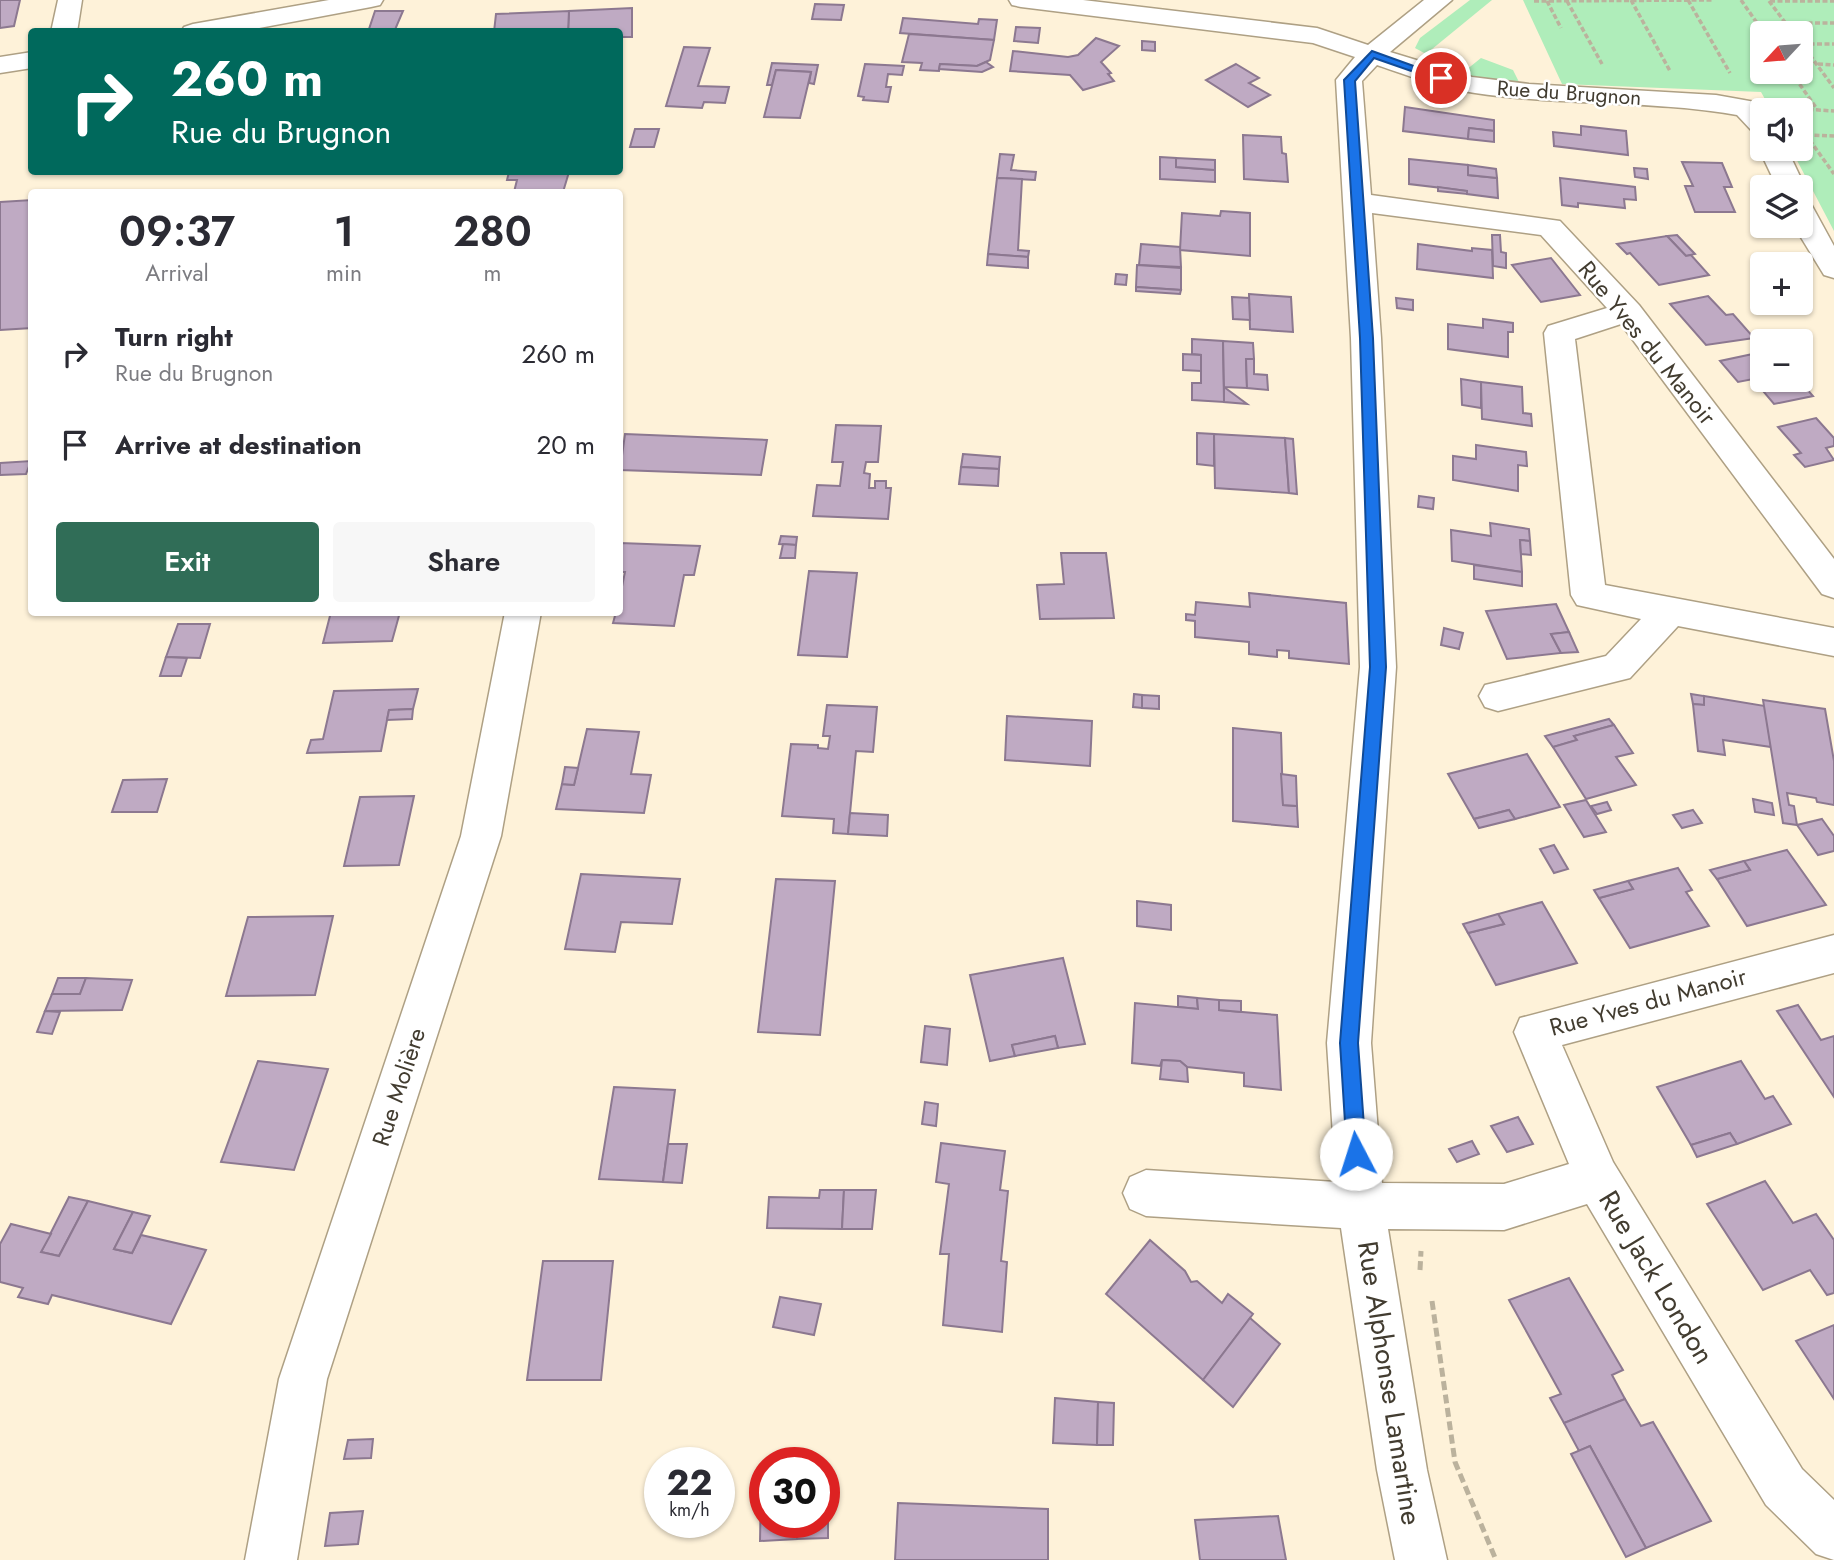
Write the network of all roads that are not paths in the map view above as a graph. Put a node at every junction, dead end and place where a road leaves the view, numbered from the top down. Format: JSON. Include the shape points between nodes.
{"nodes":[{"id":1,"x":70,"y":0,"type":"edge"},
{"id":2,"x":371,"y":0,"type":"edge"},
{"id":3,"x":1021,"y":0,"type":"edge"},
{"id":4,"x":1440,"y":0,"type":"edge"},
{"id":5,"x":65,"y":28,"type":"edge"},
{"id":6,"x":215,"y":28,"type":"edge"},
{"id":7,"x":1372,"y":54,"type":"junction"},
{"id":8,"x":28,"y":61,"type":"edge"},
{"id":9,"x":0,"y":65,"type":"edge"},
{"id":10,"x":1750,"y":112,"type":"edge"},
{"id":11,"x":1356,"y":202,"type":"junction"},
{"id":12,"x":1813,"y":236,"type":"edge"},
{"id":13,"x":1834,"y":268,"type":"edge"},
{"id":14,"x":1628,"y":312,"type":"junction"},
{"id":15,"x":1834,"y":585,"type":"edge"},
{"id":16,"x":1670,"y":611,"type":"junction"},
{"id":17,"x":522,"y":616,"type":"edge"},
{"id":18,"x":1834,"y":642,"type":"edge"},
{"id":19,"x":1498,"y":696,"type":"dead end"},
{"id":20,"x":1834,"y":954,"type":"edge"},
{"id":21,"x":1597,"y":1178,"type":"junction"},
{"id":22,"x":1146,"y":1194,"type":"dead end"},
{"id":23,"x":1361,"y":1206,"type":"junction"},
{"id":24,"x":1834,"y":1536,"type":"edge"},
{"id":25,"x":271,"y":1560,"type":"edge"},
{"id":26,"x":1421,"y":1560,"type":"edge"}],
"edges":[{"from":1,"to":5,"type":"street"},
{"from":2,"to":6,"type":"street"},
{"from":3,"to":7,"type":"street","name":"Rue du Brugnon","via":[[1317,36]]},
{"from":4,"to":7,"type":"street","name":"Rue Alphonse Lamartine"},
{"from":7,"to":10,"type":"street","name":"Rue du Brugnon","via":[[1472,85],[1716,103]]},
{"from":7,"to":11,"type":"street","name":"Rue Alphonse Lamartine","via":[[1349,80]]},
{"from":8,"to":9,"type":"street"},
{"from":11,"to":14,"type":"street","name":"Rue Yves du Manoir","via":[[1550,227]]},
{"from":11,"to":23,"type":"street","name":"Rue Alphonse Lamartine","via":[[1366,338],[1378,667],[1349,1043]]},
{"from":12,"to":13,"type":"street"},
{"from":14,"to":15,"type":"street","name":"Rue Yves du Manoir"},
{"from":14,"to":16,"type":"street","via":[[1559,333],[1589,595]]},
{"from":16,"to":18,"type":"street"},
{"from":16,"to":19,"type":"street","via":[[1617,668]]},
{"from":17,"to":25,"type":"street","name":"Rue Molière","via":[[481,836],[303,1379]]},
{"from":20,"to":21,"type":"street","name":"Rue Yves du Manoir","via":[[1535,1032]]},
{"from":21,"to":23,"type":"street","name":"Rue Jack London","via":[[1504,1207]]},
{"from":21,"to":24,"type":"street","name":"Rue Jack London","via":[[1784,1487]]},
{"from":22,"to":23,"type":"street","name":"Rue Alphonse Lamartine"},
{"from":23,"to":26,"type":"street","name":"Rue Alphonse Lamartine","via":[[1402,1470]]}]}
